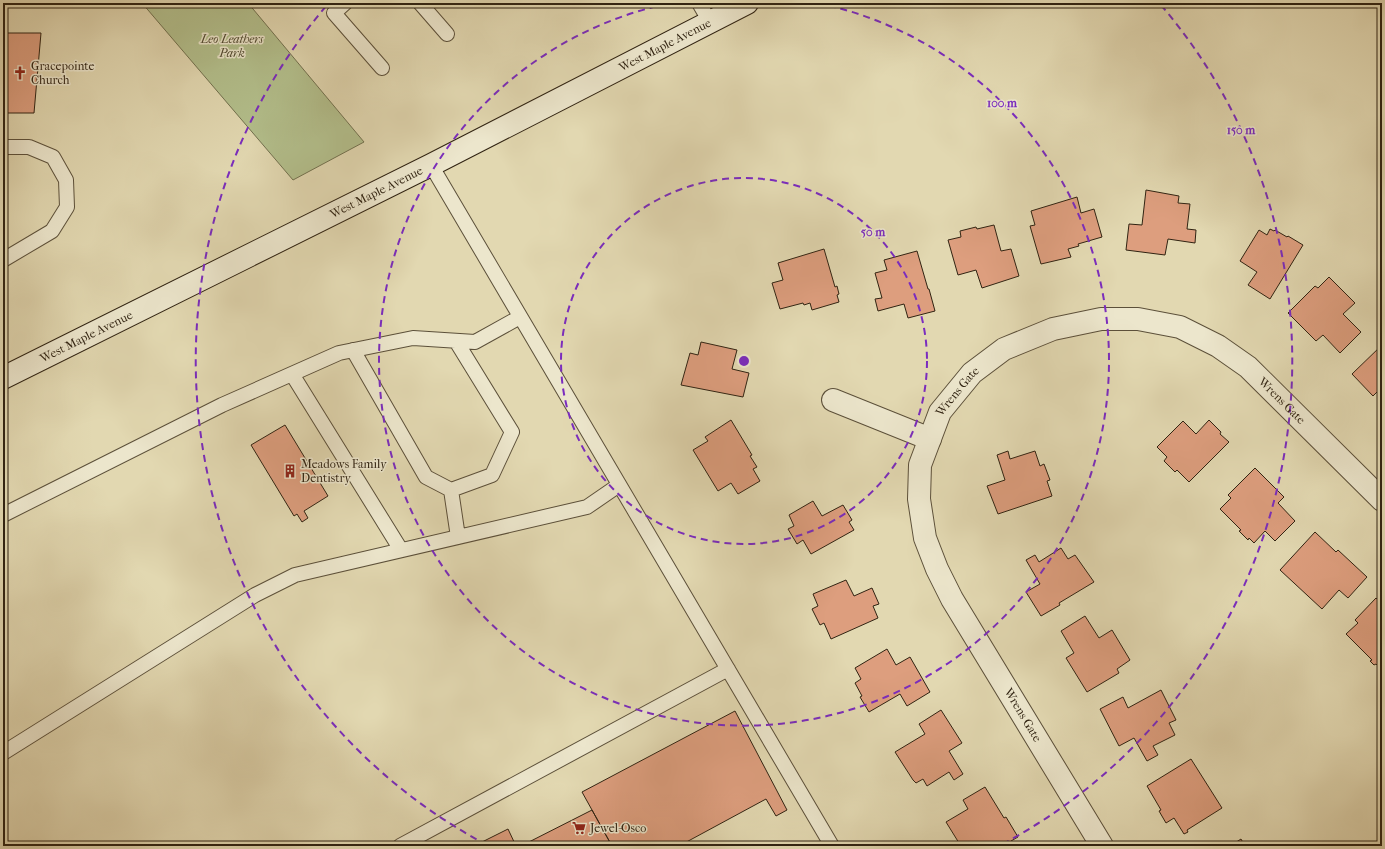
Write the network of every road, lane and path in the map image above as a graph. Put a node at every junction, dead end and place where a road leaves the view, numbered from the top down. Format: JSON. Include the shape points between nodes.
{"nodes":[{"id":1,"x":345,"y":3,"type":"edge"},
{"id":2,"x":420,"y":3,"type":"edge"},
{"id":3,"x":699,"y":3,"type":"edge"},
{"id":4,"x":747,"y":3,"type":"edge"},
{"id":5,"x":710,"y":22,"type":"junction"},
{"id":6,"x":447,"y":34,"type":"dead end"},
{"id":7,"x":382,"y":68,"type":"dead end"},
{"id":8,"x":3,"y":149,"type":"edge"},
{"id":9,"x":431,"y":165,"type":"junction"},
{"id":10,"x":3,"y":260,"type":"edge"},
{"id":11,"x":520,"y":317,"type":"junction"},
{"id":12,"x":456,"y":341,"type":"junction"},
{"id":13,"x":353,"y":350,"type":"junction"},
{"id":14,"x":292,"y":374,"type":"junction"},
{"id":15,"x":3,"y":377,"type":"edge"},
{"id":16,"x":834,"y":400,"type":"dead end"},
{"id":17,"x":930,"y":439,"type":"junction"},
{"id":18,"x":619,"y":485,"type":"junction"},
{"id":19,"x":452,"y":490,"type":"junction"},
{"id":20,"x":1382,"y":500,"type":"edge"},
{"id":21,"x":3,"y":515,"type":"edge"},
{"id":22,"x":458,"y":537,"type":"junction"},
{"id":23,"x":401,"y":550,"type":"junction"},
{"id":24,"x":728,"y":669,"type":"junction"},
{"id":25,"x":3,"y":753,"type":"edge"},
{"id":26,"x":400,"y":846,"type":"edge"},
{"id":27,"x":832,"y":846,"type":"edge"},
{"id":28,"x":1102,"y":846,"type":"edge"}],
"edges":[{"from":1,"to":7,"type":"lane","via":[[334,13]]},
{"from":2,"to":6,"type":"lane"},
{"from":3,"to":5,"type":"lane"},
{"from":4,"to":5,"type":"street","name":"West Maple Avenue"},
{"from":5,"to":9,"type":"street","name":"West Maple Avenue"},
{"from":8,"to":10,"type":"lane","via":[[29,146],[53,157],[66,180],[67,207],[52,231]]},
{"from":9,"to":11,"type":"lane"},
{"from":9,"to":15,"type":"street","name":"West Maple Avenue"},
{"from":11,"to":12,"type":"lane","via":[[474,342]]},
{"from":11,"to":18,"type":"lane"},
{"from":12,"to":13,"type":"lane","via":[[413,338]]},
{"from":12,"to":19,"type":"lane","via":[[512,432],[492,475]]},
{"from":13,"to":14,"type":"lane","via":[[339,353]]},
{"from":13,"to":19,"type":"lane","via":[[426,477]]},
{"from":14,"to":21,"type":"lane","via":[[222,405]]},
{"from":14,"to":23,"type":"lane"},
{"from":16,"to":17,"type":"street"},
{"from":17,"to":20,"type":"street","name":"Wrens Gate","via":[[940,412],[972,373],[1004,349],[1053,329],[1101,319],[1138,319],[1180,327],[1218,346],[1248,367]]},
{"from":17,"to":28,"type":"street","name":"Wrens Gate","via":[[920,465],[918,499],[925,538],[936,569]]},
{"from":18,"to":22,"type":"lane","via":[[587,507]]},
{"from":18,"to":24,"type":"lane"},
{"from":19,"to":22,"type":"lane"},
{"from":22,"to":23,"type":"lane"},
{"from":23,"to":25,"type":"lane","via":[[295,575],[255,595]]},
{"from":24,"to":26,"type":"lane"},
{"from":24,"to":27,"type":"lane"}]}
